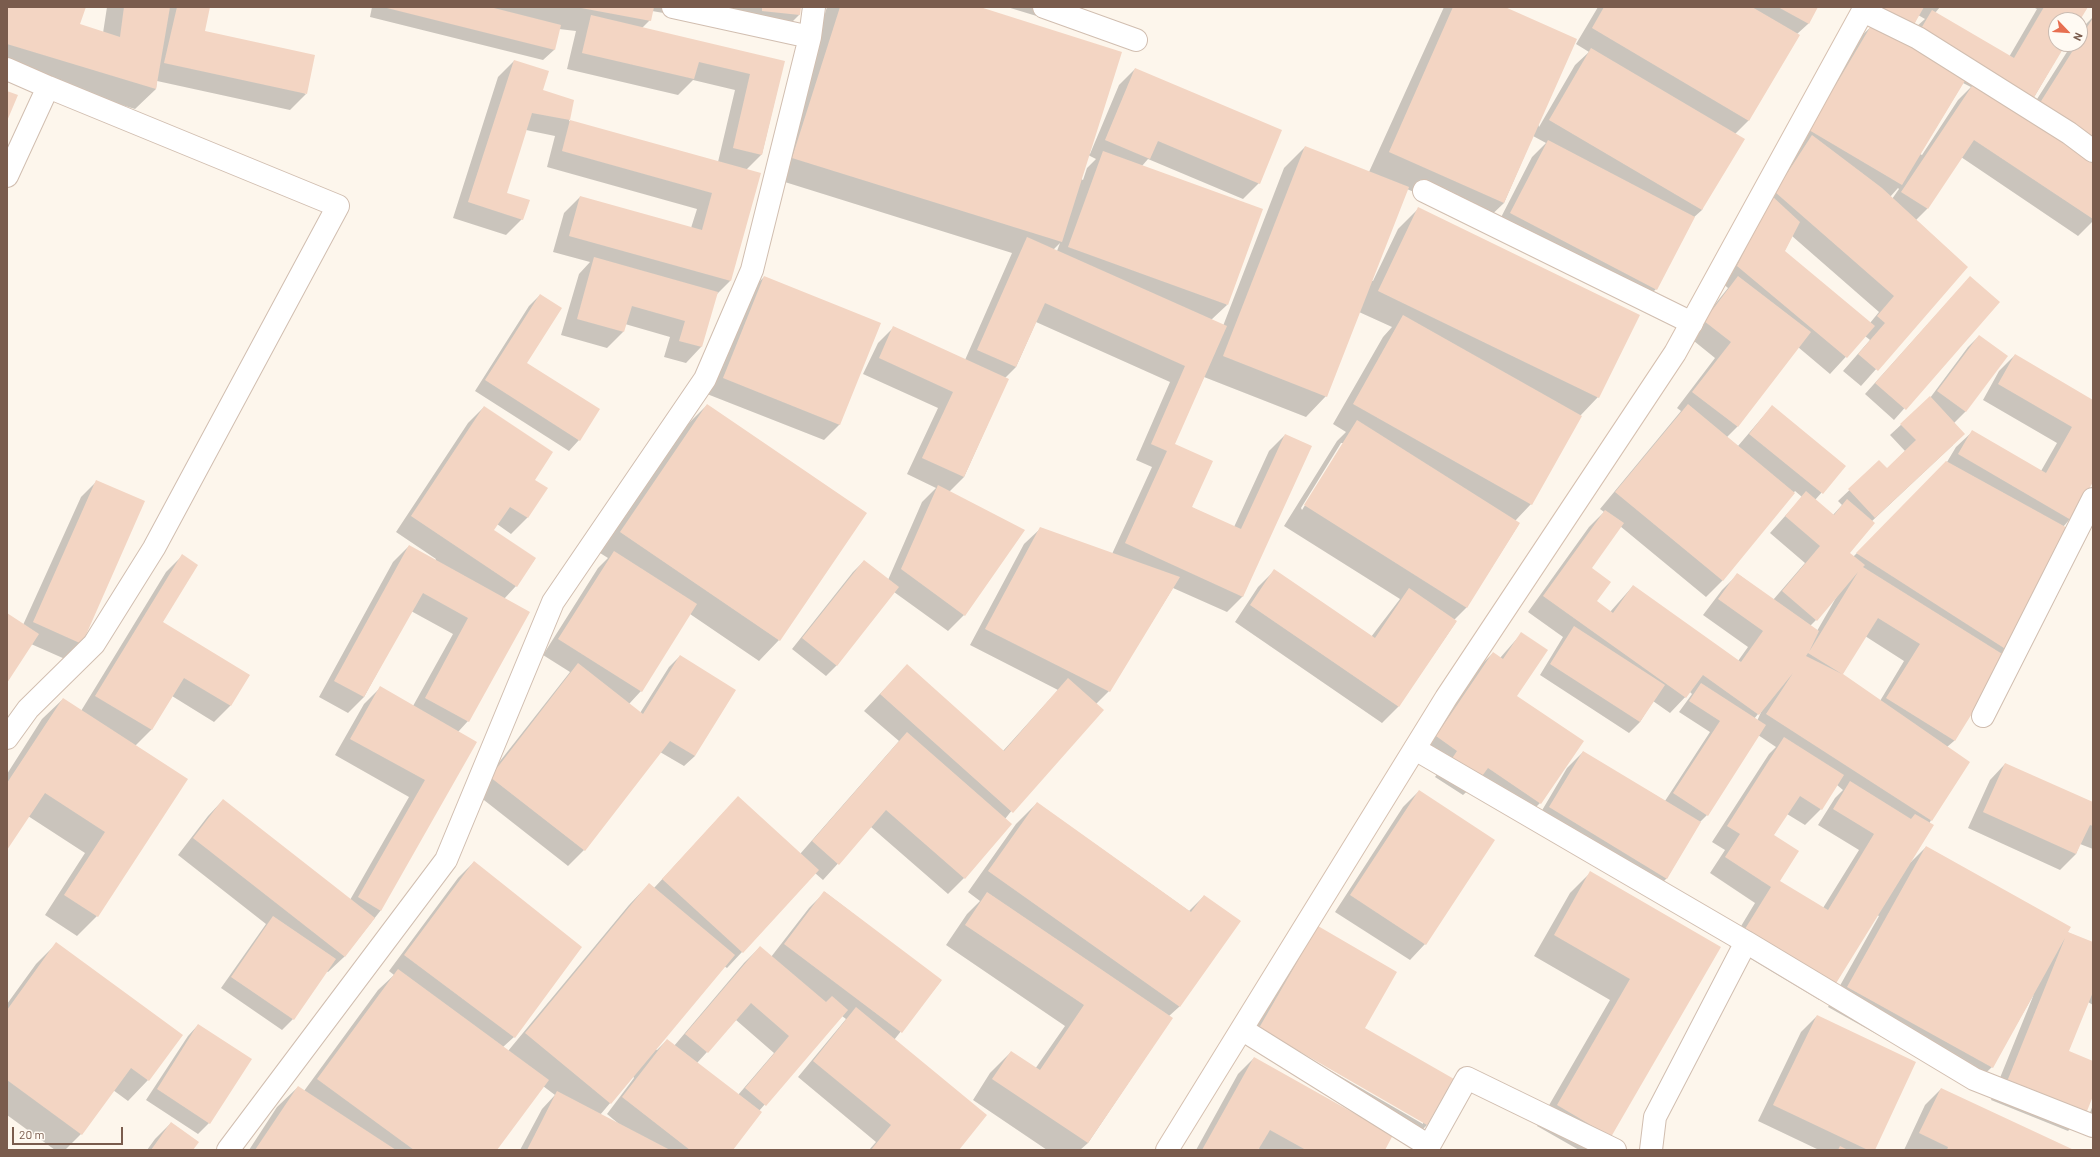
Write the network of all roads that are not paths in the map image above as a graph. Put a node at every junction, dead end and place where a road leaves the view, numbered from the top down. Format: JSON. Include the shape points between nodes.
{"nodes":[{"id":1,"x":673,"y":7,"type":"edge"},
{"id":2,"x":814,"y":7,"type":"edge"},
{"id":3,"x":1044,"y":7,"type":"edge"},
{"id":4,"x":1864,"y":9,"type":"edge"},
{"id":5,"x":810,"y":37,"type":"junction"},
{"id":6,"x":1136,"y":40,"type":"dead end"},
{"id":7,"x":7,"y":69,"type":"edge"},
{"id":8,"x":48,"y":87,"type":"junction"},
{"id":9,"x":2093,"y":151,"type":"edge"},
{"id":10,"x":7,"y":176,"type":"edge"},
{"id":11,"x":1424,"y":191,"type":"dead end"},
{"id":12,"x":1692,"y":323,"type":"junction"},
{"id":13,"x":2093,"y":499,"type":"edge"},
{"id":14,"x":1983,"y":716,"type":"dead end"},
{"id":15,"x":7,"y":738,"type":"edge"},
{"id":16,"x":1414,"y":749,"type":"junction"},
{"id":17,"x":1746,"y":942,"type":"junction"},
{"id":18,"x":1243,"y":1030,"type":"junction"},
{"id":19,"x":2093,"y":1126,"type":"edge"},
{"id":20,"x":228,"y":1150,"type":"edge"},
{"id":21,"x":1167,"y":1150,"type":"edge"},
{"id":22,"x":1616,"y":1150,"type":"edge"},
{"id":23,"x":1650,"y":1150,"type":"edge"}],
"edges":[{"from":1,"to":5,"type":"street"},
{"from":2,"to":5,"type":"street"},
{"from":3,"to":6,"type":"street"},
{"from":4,"to":9,"type":"street","via":[[1918,38],[2069,133]]},
{"from":4,"to":12,"type":"street"},
{"from":5,"to":20,"type":"street","via":[[752,270],[705,379],[553,602],[446,860]]},
{"from":7,"to":8,"type":"street"},
{"from":8,"to":10,"type":"street"},
{"from":8,"to":15,"type":"street","via":[[338,206],[154,548],[94,644],[28,709]]},
{"from":11,"to":12,"type":"street"},
{"from":12,"to":16,"type":"street","via":[[1675,353]]},
{"from":13,"to":14,"type":"street"},
{"from":16,"to":17,"type":"street"},
{"from":16,"to":18,"type":"street"},
{"from":17,"to":19,"type":"street","via":[[1974,1079]]},
{"from":17,"to":23,"type":"street","via":[[1655,1117]]},
{"from":18,"to":21,"type":"street"},
{"from":18,"to":22,"type":"street","via":[[1429,1146],[1466,1078]]}]}
